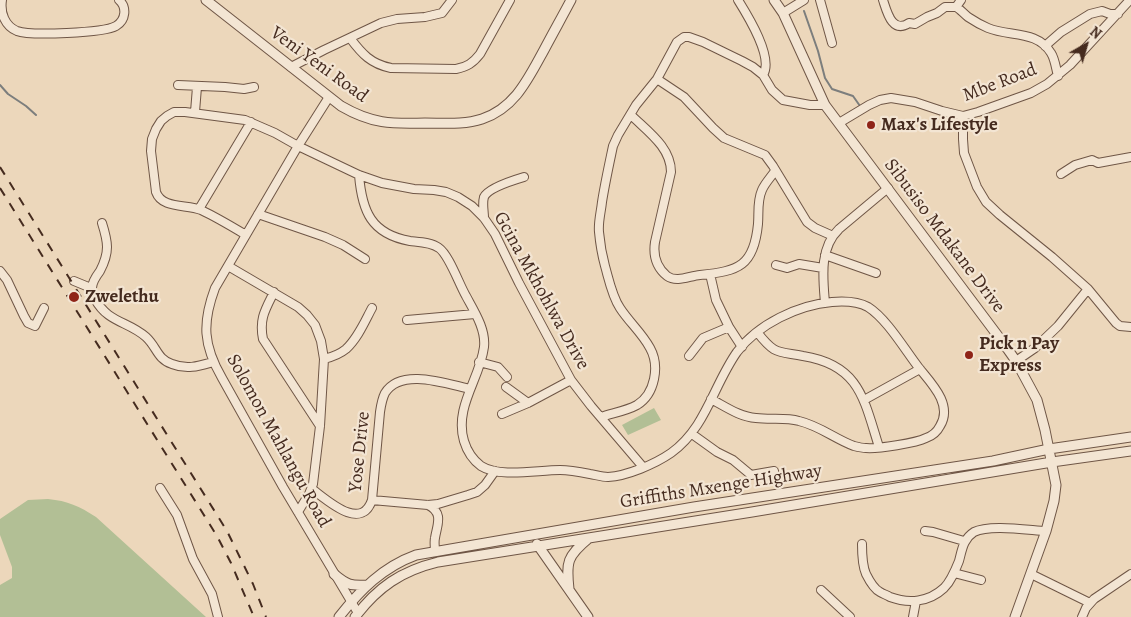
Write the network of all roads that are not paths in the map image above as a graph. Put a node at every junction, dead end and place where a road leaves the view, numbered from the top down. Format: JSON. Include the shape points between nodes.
{"nodes":[{"id":1,"x":2,"y":0,"type":"edge"},
{"id":2,"x":119,"y":0,"type":"edge"},
{"id":3,"x":206,"y":0,"type":"edge"},
{"id":4,"x":452,"y":0,"type":"edge"},
{"id":5,"x":510,"y":0,"type":"edge"},
{"id":6,"x":571,"y":0,"type":"edge"},
{"id":7,"x":738,"y":0,"type":"edge"},
{"id":8,"x":774,"y":0,"type":"edge"},
{"id":9,"x":804,"y":0,"type":"edge"},
{"id":10,"x":820,"y":0,"type":"edge"},
{"id":11,"x":884,"y":0,"type":"edge"},
{"id":12,"x":961,"y":0,"type":"edge"},
{"id":13,"x":1128,"y":2,"type":"edge"},
{"id":14,"x":956,"y":7,"type":"junction"},
{"id":15,"x":783,"y":13,"type":"junction"},
{"id":16,"x":1118,"y":14,"type":"junction"},
{"id":17,"x":350,"y":38,"type":"junction"},
{"id":18,"x":832,"y":43,"type":"dead end"},
{"id":19,"x":1045,"y":46,"type":"junction"},
{"id":20,"x":291,"y":67,"type":"junction"},
{"id":21,"x":763,"y":75,"type":"junction"},
{"id":22,"x":1058,"y":76,"type":"junction"},
{"id":23,"x":657,"y":80,"type":"junction"},
{"id":24,"x":178,"y":85,"type":"dead end"},
{"id":25,"x":197,"y":87,"type":"junction"},
{"id":26,"x":254,"y":87,"type":"dead end"},
{"id":27,"x":329,"y":97,"type":"junction"},
{"id":28,"x":825,"y":105,"type":"junction"},
{"id":29,"x":195,"y":112,"type":"junction"},
{"id":30,"x":631,"y":115,"type":"junction"},
{"id":31,"x":963,"y":116,"type":"junction"},
{"id":32,"x":251,"y":122,"type":"junction"},
{"id":33,"x":839,"y":123,"type":"junction"},
{"id":34,"x":298,"y":146,"type":"junction"},
{"id":35,"x":1131,"y":157,"type":"edge"},
{"id":36,"x":775,"y":171,"type":"junction"},
{"id":37,"x":1061,"y":174,"type":"dead end"},
{"id":38,"x":359,"y":175,"type":"junction"},
{"id":39,"x":524,"y":176,"type":"dead end"},
{"id":40,"x":888,"y":188,"type":"junction"},
{"id":41,"x":199,"y":209,"type":"junction"},
{"id":42,"x":258,"y":214,"type":"junction"},
{"id":43,"x":484,"y":218,"type":"junction"},
{"id":44,"x":102,"y":223,"type":"dead end"},
{"id":45,"x":246,"y":234,"type":"junction"},
{"id":46,"x":833,"y":236,"type":"junction"},
{"id":47,"x":825,"y":255,"type":"junction"},
{"id":48,"x":365,"y":259,"type":"dead end"},
{"id":49,"x":776,"y":265,"type":"dead end"},
{"id":50,"x":228,"y":266,"type":"junction"},
{"id":51,"x":823,"y":268,"type":"junction"},
{"id":52,"x":0,"y":271,"type":"edge"},
{"id":53,"x":876,"y":273,"type":"dead end"},
{"id":54,"x":710,"y":274,"type":"junction"},
{"id":55,"x":74,"y":281,"type":"dead end"},
{"id":56,"x":91,"y":288,"type":"junction"},
{"id":57,"x":1088,"y":289,"type":"junction"},
{"id":58,"x":274,"y":292,"type":"junction"},
{"id":59,"x":825,"y":302,"type":"junction"},
{"id":60,"x":44,"y":308,"type":"dead end"},
{"id":61,"x":372,"y":308,"type":"dead end"},
{"id":62,"x":475,"y":314,"type":"junction"},
{"id":63,"x":407,"y":320,"type":"dead end"},
{"id":64,"x":729,"y":327,"type":"junction"},
{"id":65,"x":1131,"y":327,"type":"edge"},
{"id":66,"x":757,"y":332,"type":"junction"},
{"id":67,"x":742,"y":347,"type":"junction"},
{"id":68,"x":689,"y":356,"type":"dead end"},
{"id":69,"x":324,"y":360,"type":"junction"},
{"id":70,"x":1016,"y":361,"type":"junction"},
{"id":71,"x":213,"y":362,"type":"junction"},
{"id":72,"x":480,"y":362,"type":"junction"},
{"id":73,"x":920,"y":369,"type":"junction"},
{"id":74,"x":507,"y":377,"type":"dead end"},
{"id":75,"x":571,"y":380,"type":"junction"},
{"id":76,"x":506,"y":387,"type":"dead end"},
{"id":77,"x":470,"y":389,"type":"junction"},
{"id":78,"x":711,"y":400,"type":"junction"},
{"id":79,"x":864,"y":400,"type":"junction"},
{"id":80,"x":528,"y":402,"type":"junction"},
{"id":81,"x":502,"y":414,"type":"dead end"},
{"id":82,"x":601,"y":417,"type":"junction"},
{"id":83,"x":320,"y":426,"type":"junction"},
{"id":84,"x":692,"y":434,"type":"junction"},
{"id":85,"x":1131,"y":437,"type":"edge"},
{"id":86,"x":879,"y":447,"type":"junction"},
{"id":87,"x":1050,"y":449,"type":"junction"},
{"id":88,"x":1131,"y":451,"type":"edge"},
{"id":89,"x":1052,"y":462,"type":"junction"},
{"id":90,"x":643,"y":467,"type":"junction"},
{"id":91,"x":496,"y":471,"type":"junction"},
{"id":92,"x":774,"y":471,"type":"dead end"},
{"id":93,"x":160,"y":488,"type":"dead end"},
{"id":94,"x":312,"y":489,"type":"junction"},
{"id":95,"x":372,"y":500,"type":"junction"},
{"id":96,"x":428,"y":505,"type":"junction"},
{"id":97,"x":298,"y":512,"type":"junction"},
{"id":98,"x":925,"y":531,"type":"dead end"},
{"id":99,"x":1046,"y":531,"type":"junction"},
{"id":100,"x":531,"y":535,"type":"junction"},
{"id":101,"x":590,"y":538,"type":"junction"},
{"id":102,"x":964,"y":541,"type":"junction"},
{"id":103,"x":862,"y":544,"type":"dead end"},
{"id":104,"x":538,"y":546,"type":"junction"},
{"id":105,"x":435,"y":551,"type":"junction"},
{"id":106,"x":954,"y":573,"type":"junction"},
{"id":107,"x":334,"y":574,"type":"junction"},
{"id":108,"x":1031,"y":574,"type":"junction"},
{"id":109,"x":1131,"y":574,"type":"edge"},
{"id":110,"x":981,"y":580,"type":"dead end"},
{"id":111,"x":367,"y":584,"type":"junction"},
{"id":112,"x":569,"y":589,"type":"junction"},
{"id":113,"x":821,"y":590,"type":"dead end"},
{"id":114,"x":916,"y":601,"type":"junction"},
{"id":115,"x":351,"y":602,"type":"junction"},
{"id":116,"x":1090,"y":603,"type":"junction"},
{"id":117,"x":356,"y":615,"type":"edge"},
{"id":118,"x":218,"y":617,"type":"edge"},
{"id":119,"x":339,"y":617,"type":"edge"},
{"id":120,"x":588,"y":617,"type":"edge"},
{"id":121,"x":850,"y":617,"type":"edge"},
{"id":122,"x":913,"y":617,"type":"edge"},
{"id":123,"x":1015,"y":617,"type":"edge"},
{"id":124,"x":1082,"y":617,"type":"edge"}],
"edges":[{"from":1,"to":2,"type":"street","via":[[1,11],[8,26],[27,33],[72,33],[110,28],[117,25],[125,14]]},
{"from":3,"to":20,"type":"street","name":"Veni Yeni Road"},
{"from":4,"to":17,"type":"street","via":[[442,13],[397,19]]},
{"from":5,"to":17,"type":"street","via":[[480,54],[464,68],[381,66],[359,51]]},
{"from":6,"to":27,"type":"street","name":"Veni Yeni Road","via":[[518,95],[507,106],[481,120],[456,123],[379,122],[351,112]]},
{"from":7,"to":21,"type":"street","via":[[752,22],[765,57]]},
{"from":8,"to":15,"type":"street","name":"Sibusiso Mdakane Drive"},
{"from":9,"to":15,"type":"street"},
{"from":10,"to":18,"type":"street"},
{"from":11,"to":14,"type":"street","via":[[891,20],[900,26],[909,22],[915,24],[945,7]]},
{"from":12,"to":14,"type":"street"},
{"from":13,"to":16,"type":"street"},
{"from":14,"to":19,"type":"street","name":"Mbe Road","via":[[986,27],[1032,37]]},
{"from":15,"to":28,"type":"street","name":"Sibusiso Mdakane Drive"},
{"from":16,"to":19,"type":"street","name":"Mbe Road","via":[[1102,11],[1090,14]]},
{"from":16,"to":22,"type":"street"},
{"from":17,"to":20,"type":"street"},
{"from":19,"to":22,"type":"street","name":"Mbe Road","via":[[1052,54]]},
{"from":20,"to":27,"type":"street","name":"Veni Yeni Road"},
{"from":21,"to":23,"type":"street","via":[[742,61],[686,37],[677,42]]},
{"from":21,"to":28,"type":"street","via":[[783,100]]},
{"from":22,"to":31,"type":"street","name":"Mbe Road","via":[[1031,93]]},
{"from":23,"to":30,"type":"street"},
{"from":23,"to":36,"type":"street","via":[[684,97],[724,138],[765,155]]},
{"from":24,"to":25,"type":"street"},
{"from":25,"to":26,"type":"street"},
{"from":25,"to":29,"type":"street"},
{"from":27,"to":34,"type":"street","name":"Solomon Mahlangu Road"},
{"from":28,"to":33,"type":"street","name":"Sibusiso Mdakane Drive"},
{"from":29,"to":32,"type":"street","name":"Gcina Mkhohlwa Drive"},
{"from":29,"to":41,"type":"street","name":"Gcina Mkhohlwa Drive","via":[[174,112],[161,121],[152,139],[152,151],[158,197],[166,203]]},
{"from":30,"to":54,"type":"street","via":[[662,146],[671,168],[655,242],[656,263],[675,280]]},
{"from":30,"to":82,"type":"street","via":[[613,146],[599,231],[614,294],[650,348],[656,366],[652,384],[643,400]]},
{"from":31,"to":33,"type":"street","name":"Mbe Road","via":[[891,98],[880,100]]},
{"from":31,"to":57,"type":"street","via":[[964,153],[986,202]]},
{"from":32,"to":34,"type":"street","name":"Gcina Mkhohlwa Drive"},
{"from":32,"to":41,"type":"street"},
{"from":33,"to":40,"type":"street","name":"Sibusiso Mdakane Drive"},
{"from":34,"to":38,"type":"street","name":"Gcina Mkhohlwa Drive"},
{"from":34,"to":42,"type":"street","name":"Solomon Mahlangu Road"},
{"from":35,"to":37,"type":"street","via":[[1098,164],[1092,160]]},
{"from":36,"to":46,"type":"street","via":[[806,222]]},
{"from":36,"to":54,"type":"street","via":[[762,189],[756,236],[750,255],[735,269]]},
{"from":38,"to":43,"type":"street","name":"Gcina Mkhohlwa Drive","via":[[400,187],[446,192],[472,206]]},
{"from":38,"to":62,"type":"street","via":[[366,210],[379,229],[396,238],[438,247]]},
{"from":39,"to":43,"type":"street","via":[[487,193],[483,204]]},
{"from":40,"to":46,"type":"street"},
{"from":40,"to":70,"type":"street","name":"Sibusiso Mdakane Drive"},
{"from":41,"to":45,"type":"street"},
{"from":42,"to":45,"type":"street","name":"Solomon Mahlangu Road"},
{"from":42,"to":48,"type":"street","via":[[325,237]]},
{"from":43,"to":75,"type":"street","name":"Gcina Mkhohlwa Drive"},
{"from":44,"to":56,"type":"street","via":[[107,251]]},
{"from":45,"to":50,"type":"street","name":"Solomon Mahlangu Road"},
{"from":46,"to":47,"type":"street"},
{"from":47,"to":51,"type":"street"},
{"from":47,"to":53,"type":"street"},
{"from":49,"to":51,"type":"street"},
{"from":50,"to":58,"type":"street"},
{"from":50,"to":71,"type":"street","name":"Solomon Mahlangu Road","via":[[215,288],[206,322],[206,338]]},
{"from":51,"to":59,"type":"street"},
{"from":52,"to":60,"type":"street","via":[[28,322],[35,326]]},
{"from":54,"to":64,"type":"street","via":[[716,300]]},
{"from":55,"to":56,"type":"street"},
{"from":56,"to":71,"type":"street","via":[[100,308],[145,336],[163,360],[183,368]]},
{"from":57,"to":65,"type":"street","via":[[1116,323]]},
{"from":57,"to":70,"type":"street","via":[[1058,326]]},
{"from":58,"to":69,"type":"street","via":[[307,315],[322,341]]},
{"from":58,"to":83,"type":"street","via":[[262,320],[263,339]]},
{"from":59,"to":66,"type":"street","via":[[794,310]]},
{"from":59,"to":73,"type":"street","via":[[846,301],[870,308]]},
{"from":61,"to":69,"type":"street","via":[[346,349]]},
{"from":62,"to":63,"type":"street"},
{"from":62,"to":72,"type":"street","via":[[484,347]]},
{"from":64,"to":67,"type":"street"},
{"from":64,"to":68,"type":"street","via":[[703,338]]},
{"from":66,"to":67,"type":"street"},
{"from":66,"to":79,"type":"street","via":[[776,351],[832,364],[853,381]]},
{"from":67,"to":78,"type":"street"},
{"from":69,"to":83,"type":"street"},
{"from":70,"to":87,"type":"street","name":"Sibusiso Mdakane Drive","via":[[1036,400]]},
{"from":71,"to":97,"type":"street","name":"Solomon Mahlangu Road"},
{"from":72,"to":74,"type":"street","via":[[498,367]]},
{"from":72,"to":77,"type":"street"},
{"from":73,"to":79,"type":"street"},
{"from":73,"to":86,"type":"street","via":[[945,408],[940,426],[922,440]]},
{"from":75,"to":80,"type":"street"},
{"from":75,"to":82,"type":"street","name":"Gcina Mkhohlwa Drive"},
{"from":76,"to":80,"type":"street"},
{"from":77,"to":91,"type":"street","via":[[461,429],[465,445],[479,464]]},
{"from":77,"to":95,"type":"street","name":"Yose Drive","via":[[419,378],[397,383],[386,392],[380,412]]},
{"from":78,"to":84,"type":"street"},
{"from":78,"to":86,"type":"street","via":[[746,416],[798,420],[857,447]]},
{"from":79,"to":86,"type":"street"},
{"from":80,"to":81,"type":"street"},
{"from":82,"to":90,"type":"street","name":"Gcina Mkhohlwa Drive"},
{"from":83,"to":94,"type":"street"},
{"from":84,"to":90,"type":"street","via":[[670,454]]},
{"from":84,"to":92,"type":"street","via":[[748,473]]},
{"from":85,"to":87,"type":"street","name":"Griffiths Mxenge Highway"},
{"from":87,"to":89,"type":"street","name":"Sibusiso Mdakane Drive"},
{"from":87,"to":100,"type":"street","name":"Griffiths Mxenge Highway","via":[[994,461]]},
{"from":88,"to":89,"type":"street","name":"Griffiths Mxenge Highway"},
{"from":89,"to":99,"type":"street","name":"Sibusiso Mdakane Drive","via":[[1056,485]]},
{"from":89,"to":101,"type":"street","name":"Griffiths Mxenge Highway"},
{"from":90,"to":91,"type":"street","via":[[608,477],[569,470]]},
{"from":91,"to":96,"type":"street","via":[[477,492]]},
{"from":93,"to":118,"type":"street","via":[[181,524],[192,559],[212,594]]},
{"from":94,"to":95,"type":"street","name":"Yose Drive","via":[[355,515],[366,510]]},
{"from":94,"to":97,"type":"street"},
{"from":95,"to":96,"type":"street"},
{"from":96,"to":105,"type":"street","via":[[434,509],[438,520]]},
{"from":97,"to":107,"type":"street","name":"Solomon Mahlangu Road"},
{"from":98,"to":102,"type":"street"},
{"from":99,"to":102,"type":"street","via":[[992,528],[976,531]]},
{"from":99,"to":108,"type":"street","name":"Sibusiso Mdakane Drive"},
{"from":100,"to":104,"type":"street"},
{"from":100,"to":105,"type":"street","name":"Griffiths Mxenge Highway"},
{"from":101,"to":104,"type":"street","name":"Griffiths Mxenge Highway"},
{"from":101,"to":112,"type":"street","via":[[570,558],[567,572]]},
{"from":102,"to":106,"type":"street"},
{"from":103,"to":114,"type":"street","via":[[865,572],[879,592],[896,599]]},
{"from":104,"to":112,"type":"street"},
{"from":104,"to":117,"type":"street","name":"Griffiths Mxenge Highway","via":[[420,566],[382,587]]},
{"from":105,"to":111,"type":"street","name":"Griffiths Mxenge Highway","via":[[404,559]]},
{"from":106,"to":110,"type":"street"},
{"from":106,"to":114,"type":"street","via":[[935,595]]},
{"from":107,"to":111,"type":"street","via":[[350,585]]},
{"from":107,"to":115,"type":"street","name":"Solomon Mahlangu Road"},
{"from":108,"to":116,"type":"street"},
{"from":108,"to":123,"type":"street","name":"Sibusiso Mdakane Drive"},
{"from":109,"to":116,"type":"street"},
{"from":111,"to":115,"type":"street","name":"Griffiths Mxenge Highway"},
{"from":112,"to":120,"type":"street"},
{"from":113,"to":121,"type":"street"},
{"from":114,"to":122,"type":"street"},
{"from":115,"to":117,"type":"street","name":"Solomon Mahlangu Road"},
{"from":115,"to":119,"type":"street","name":"Griffiths Mxenge Highway"},
{"from":116,"to":124,"type":"street"}]}
